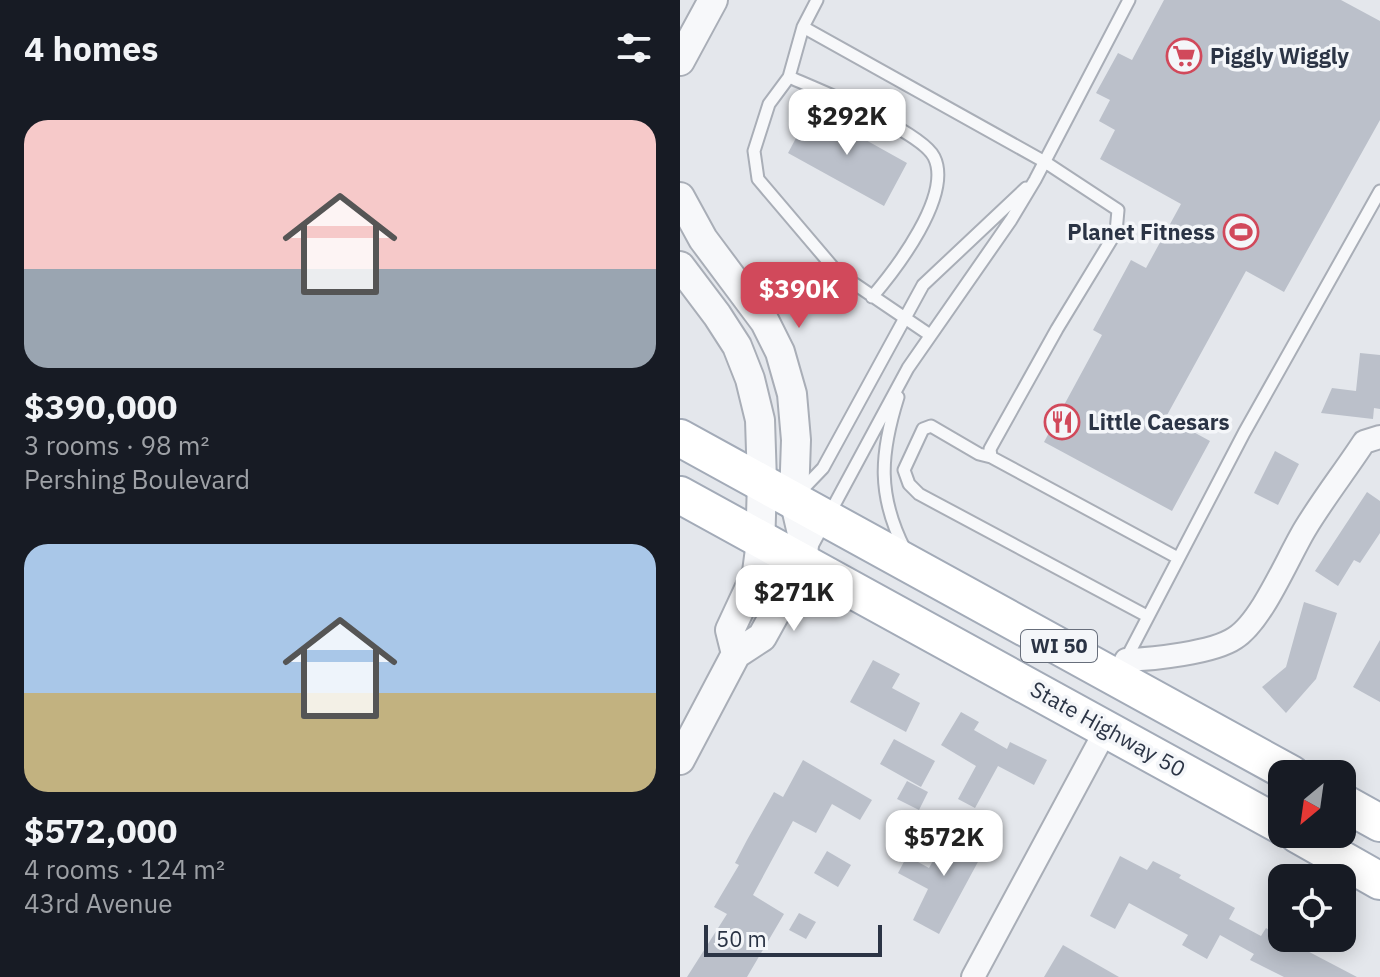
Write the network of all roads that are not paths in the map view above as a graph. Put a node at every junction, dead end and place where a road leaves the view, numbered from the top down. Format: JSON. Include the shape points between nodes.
{"nodes":[{"id":1,"x":713,"y":0,"type":"edge"},
{"id":2,"x":817,"y":0,"type":"edge"},
{"id":3,"x":1129,"y":0,"type":"edge"},
{"id":4,"x":803,"y":27,"type":"junction"},
{"id":5,"x":681,"y":59,"type":"edge"},
{"id":6,"x":789,"y":77,"type":"junction"},
{"id":7,"x":1045,"y":162,"type":"junction"},
{"id":8,"x":1035,"y":180,"type":"junction"},
{"id":9,"x":1380,"y":191,"type":"edge"},
{"id":10,"x":681,"y":200,"type":"edge"},
{"id":11,"x":680,"y":266,"type":"edge"},
{"id":12,"x":872,"y":297,"type":"junction"},
{"id":13,"x":903,"y":317,"type":"junction"},
{"id":14,"x":930,"y":335,"type":"junction"},
{"id":15,"x":908,"y":368,"type":"junction"},
{"id":16,"x":1380,"y":437,"type":"edge"},
{"id":17,"x":680,"y":438,"type":"edge"},
{"id":18,"x":991,"y":457,"type":"junction"},
{"id":19,"x":680,"y":495,"type":"edge"},
{"id":20,"x":775,"y":510,"type":"junction"},
{"id":21,"x":827,"y":517,"type":"junction"},
{"id":22,"x":1178,"y":558,"type":"junction"},
{"id":23,"x":803,"y":563,"type":"junction"},
{"id":24,"x":913,"y":565,"type":"junction"},
{"id":25,"x":1147,"y":616,"type":"junction"},
{"id":26,"x":736,"y":654,"type":"junction"},
{"id":27,"x":1122,"y":669,"type":"junction"},
{"id":28,"x":1107,"y":728,"type":"junction"},
{"id":29,"x":680,"y":760,"type":"edge"},
{"id":30,"x":1268,"y":760,"type":"edge"},
{"id":31,"x":1356,"y":810,"type":"edge"},
{"id":32,"x":1268,"y":818,"type":"edge"},
{"id":33,"x":1380,"y":823,"type":"edge"},
{"id":34,"x":1322,"y":848,"type":"edge"},
{"id":35,"x":1380,"y":881,"type":"edge"},
{"id":36,"x":973,"y":977,"type":"edge"}],
"edges":[{"from":1,"to":5,"type":"street"},
{"from":2,"to":4,"type":"lane"},
{"from":3,"to":7,"type":"lane"},
{"from":4,"to":6,"type":"lane"},
{"from":4,"to":7,"type":"lane"},
{"from":6,"to":12,"type":"lane","via":[[769,104],[754,151],[758,179],[837,272]]},
{"from":6,"to":12,"type":"lane","via":[[912,137],[933,155],[939,176],[936,194],[893,273]]},
{"from":7,"to":8,"type":"lane"},
{"from":7,"to":18,"type":"lane","via":[[1118,210],[1116,232],[990,449]]},
{"from":8,"to":13,"type":"lane","via":[[928,279]]},
{"from":8,"to":14,"type":"lane"},
{"from":9,"to":22,"type":"lane"},
{"from":10,"to":20,"type":"street","via":[[780,352],[794,411]]},
{"from":11,"to":20,"type":"street","via":[[744,362]]},
{"from":12,"to":13,"type":"lane"},
{"from":13,"to":14,"type":"lane"},
{"from":13,"to":20,"type":"lane","via":[[823,468]]},
{"from":14,"to":15,"type":"lane"},
{"from":15,"to":21,"type":"lane"},
{"from":15,"to":24,"type":"lane","via":[[888,432],[884,484],[890,518]]},
{"from":16,"to":27,"type":"street","via":[[1364,442],[1244,631],[1215,646]]},
{"from":17,"to":20,"type":"main road","name":"State Highway 50","number":"WI 50"},
{"from":18,"to":22,"type":"lane"},
{"from":18,"to":25,"type":"lane","via":[[931,426],[923,429],[904,470],[919,494]]},
{"from":19,"to":20,"type":"main road","name":"State Highway 50","number":"WI 50"},
{"from":20,"to":21,"type":"main road","name":"State Highway 50","number":"WI 50"},
{"from":20,"to":23,"type":"main road","name":"State Highway 50","number":"WI 50"},
{"from":20,"to":23,"type":"street","via":[[803,535]]},
{"from":20,"to":26,"type":"street","via":[[757,572],[730,630]]},
{"from":21,"to":23,"type":"lane"},
{"from":21,"to":24,"type":"main road","name":"State Highway 50","number":"WI 50"},
{"from":22,"to":25,"type":"lane"},
{"from":23,"to":26,"type":"street","via":[[762,637]]},
{"from":23,"to":28,"type":"main road","name":"State Highway 50","number":"WI 50"},
{"from":24,"to":27,"type":"main road","name":"State Highway 50","number":"WI 50"},
{"from":25,"to":27,"type":"lane"},
{"from":26,"to":29,"type":"street"},
{"from":27,"to":30,"type":"main road","name":"State Highway 50","number":"WI 50"},
{"from":28,"to":32,"type":"main road","name":"State Highway 50","number":"WI 50"},
{"from":28,"to":36,"type":"street"},
{"from":31,"to":33,"type":"main road"},
{"from":34,"to":35,"type":"main road"}]}
